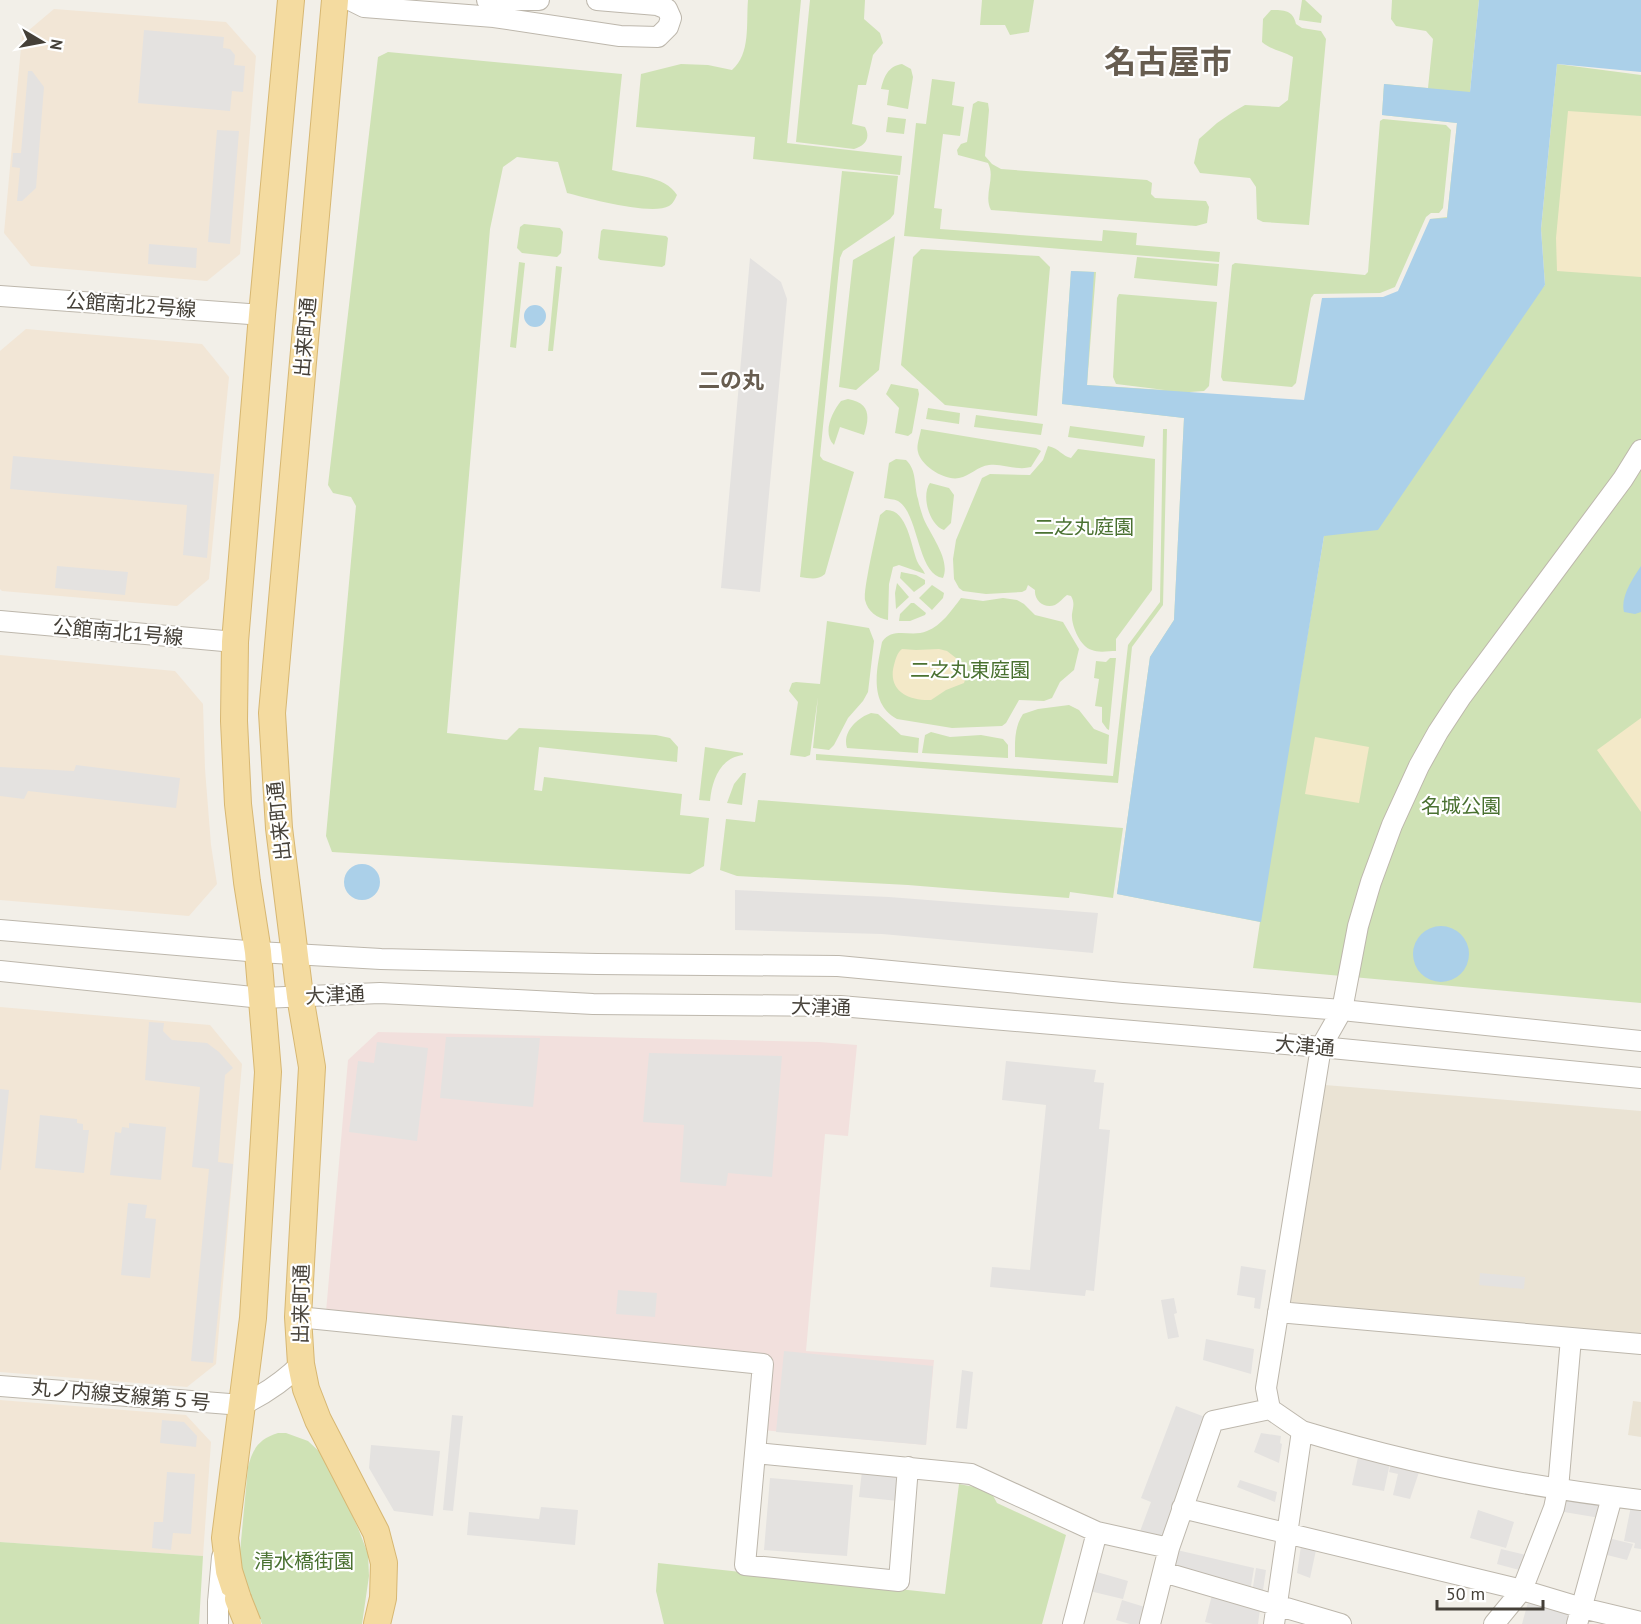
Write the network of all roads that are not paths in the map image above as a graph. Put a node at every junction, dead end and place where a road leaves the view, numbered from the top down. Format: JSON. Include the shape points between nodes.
{"nodes":[{"id":1,"x":291,"y":0,"type":"edge"},
{"id":2,"x":335,"y":0,"type":"edge"},
{"id":3,"x":350,"y":0,"type":"edge"},
{"id":4,"x":488,"y":0,"type":"edge"},
{"id":5,"x":539,"y":0,"type":"edge"},
{"id":6,"x":597,"y":0,"type":"edge"},
{"id":7,"x":622,"y":2,"type":"junction"},
{"id":8,"x":620,"y":36,"type":"junction"},
{"id":9,"x":0,"y":296,"type":"edge"},
{"id":10,"x":262,"y":315,"type":"junction"},
{"id":11,"x":1641,"y":450,"type":"edge"},
{"id":12,"x":0,"y":621,"type":"edge"},
{"id":13,"x":235,"y":642,"type":"junction"},
{"id":14,"x":0,"y":930,"type":"edge"},
{"id":15,"x":258,"y":952,"type":"junction"},
{"id":16,"x":295,"y":954,"type":"junction"},
{"id":17,"x":0,"y":971,"type":"edge"},
{"id":18,"x":300,"y":996,"type":"junction"},
{"id":19,"x":262,"y":998,"type":"junction"},
{"id":20,"x":1342,"y":1010,"type":"junction"},
{"id":21,"x":1641,"y":1041,"type":"edge"},
{"id":22,"x":1321,"y":1047,"type":"junction"},
{"id":23,"x":1641,"y":1078,"type":"edge"},
{"id":24,"x":1278,"y":1312,"type":"junction"},
{"id":25,"x":298,"y":1317,"type":"junction"},
{"id":26,"x":1571,"y":1338,"type":"junction"},
{"id":27,"x":1641,"y":1344,"type":"edge"},
{"id":28,"x":301,"y":1364,"type":"junction"},
{"id":29,"x":0,"y":1386,"type":"edge"},
{"id":30,"x":242,"y":1405,"type":"junction"},
{"id":31,"x":1270,"y":1409,"type":"junction"},
{"id":32,"x":1302,"y":1431,"type":"junction"},
{"id":33,"x":756,"y":1453,"type":"junction"},
{"id":34,"x":908,"y":1467,"type":"junction"},
{"id":35,"x":1558,"y":1490,"type":"junction"},
{"id":36,"x":1612,"y":1497,"type":"junction"},
{"id":37,"x":1641,"y":1500,"type":"edge"},
{"id":38,"x":1182,"y":1508,"type":"junction"},
{"id":39,"x":1097,"y":1532,"type":"junction"},
{"id":40,"x":1288,"y":1534,"type":"junction"},
{"id":41,"x":1169,"y":1548,"type":"junction"},
{"id":42,"x":1163,"y":1572,"type":"junction"},
{"id":43,"x":1522,"y":1590,"type":"junction"},
{"id":44,"x":228,"y":1600,"type":"junction"},
{"id":45,"x":1275,"y":1615,"type":"edge"},
{"id":46,"x":1580,"y":1616,"type":"edge"},
{"id":47,"x":1641,"y":1622,"type":"edge"},
{"id":48,"x":218,"y":1624,"type":"edge"},
{"id":49,"x":248,"y":1624,"type":"edge"},
{"id":50,"x":377,"y":1624,"type":"edge"},
{"id":51,"x":1073,"y":1624,"type":"edge"},
{"id":52,"x":1150,"y":1624,"type":"edge"},
{"id":53,"x":1341,"y":1624,"type":"edge"},
{"id":54,"x":1494,"y":1624,"type":"edge"}],
"edges":[{"from":1,"to":10,"type":"main road","name":"出来町通"},
{"from":2,"to":16,"type":"main road","name":"出来町通","via":[[272,713],[279,828]]},
{"from":3,"to":8,"type":"street","via":[[364,7],[494,16]]},
{"from":4,"to":5,"type":"street"},
{"from":6,"to":7,"type":"street"},
{"from":7,"to":8,"type":"street","via":[[627,12]]},
{"from":7,"to":8,"type":"street","via":[[657,5],[667,9],[671,18],[658,37]]},
{"from":9,"to":10,"type":"street","name":"公館南北2号線"},
{"from":10,"to":13,"type":"main road","name":"出来町通"},
{"from":11,"to":20,"type":"street","via":[[1461,697],[1419,766],[1371,882]]},
{"from":12,"to":13,"type":"street","name":"公館南北1号線"},
{"from":13,"to":15,"type":"main road","name":"出来町通","via":[[238,804]]},
{"from":14,"to":15,"type":"street","name":"大津通"},
{"from":15,"to":16,"type":"street","name":"大津通"},
{"from":15,"to":19,"type":"main road","name":"出来町通"},
{"from":16,"to":18,"type":"main road","name":"出来町通"},
{"from":16,"to":20,"type":"street","name":"大津通","via":[[486,962],[838,966]]},
{"from":17,"to":19,"type":"street","name":"大津通"},
{"from":18,"to":19,"type":"street","name":"大津通"},
{"from":18,"to":22,"type":"street","name":"大津通","via":[[380,993],[593,1004],[840,1006]]},
{"from":18,"to":25,"type":"main road","name":"出来町通","via":[[313,1087]]},
{"from":19,"to":30,"type":"main road","name":"出来町通","via":[[268,1072],[253,1318]]},
{"from":20,"to":21,"type":"street","name":"大津通"},
{"from":20,"to":22,"type":"street"},
{"from":22,"to":23,"type":"street","name":"大津通"},
{"from":22,"to":24,"type":"street"},
{"from":24,"to":26,"type":"street"},
{"from":24,"to":31,"type":"street","via":[[1266,1388]]},
{"from":25,"to":28,"type":"main road","name":"出来町通"},
{"from":25,"to":33,"type":"street","via":[[763,1364]]},
{"from":26,"to":27,"type":"street"},
{"from":26,"to":35,"type":"street"},
{"from":28,"to":30,"type":"street","via":[[282,1382]]},
{"from":28,"to":50,"type":"main road","name":"出来町通","via":[[318,1420],[376,1532],[384,1563]]},
{"from":29,"to":30,"type":"street","name":"丸ノ内線支線第５号"},
{"from":30,"to":44,"type":"main road","name":"出来町通","via":[[225,1538]]},
{"from":31,"to":32,"type":"street"},
{"from":31,"to":38,"type":"street","via":[[1213,1421]]},
{"from":32,"to":35,"type":"street","via":[[1361,1449]]},
{"from":32,"to":40,"type":"street"},
{"from":33,"to":34,"type":"street"},
{"from":33,"to":34,"type":"street","via":[[745,1565],[898,1581]]},
{"from":34,"to":39,"type":"street","via":[[971,1474]]},
{"from":35,"to":36,"type":"street"},
{"from":35,"to":43,"type":"street"},
{"from":36,"to":37,"type":"street"},
{"from":36,"to":46,"type":"street"},
{"from":38,"to":40,"type":"street"},
{"from":38,"to":41,"type":"street"},
{"from":39,"to":41,"type":"street"},
{"from":39,"to":51,"type":"street"},
{"from":40,"to":43,"type":"street"},
{"from":40,"to":45,"type":"street"},
{"from":41,"to":42,"type":"street"},
{"from":42,"to":45,"type":"street"},
{"from":42,"to":52,"type":"street"},
{"from":43,"to":46,"type":"street"},
{"from":43,"to":54,"type":"street"},
{"from":44,"to":48,"type":"street","bridge":true},
{"from":44,"to":49,"type":"main road","name":"出来町通","bridge":true},
{"from":45,"to":53,"type":"street"},
{"from":46,"to":47,"type":"street"}]}
